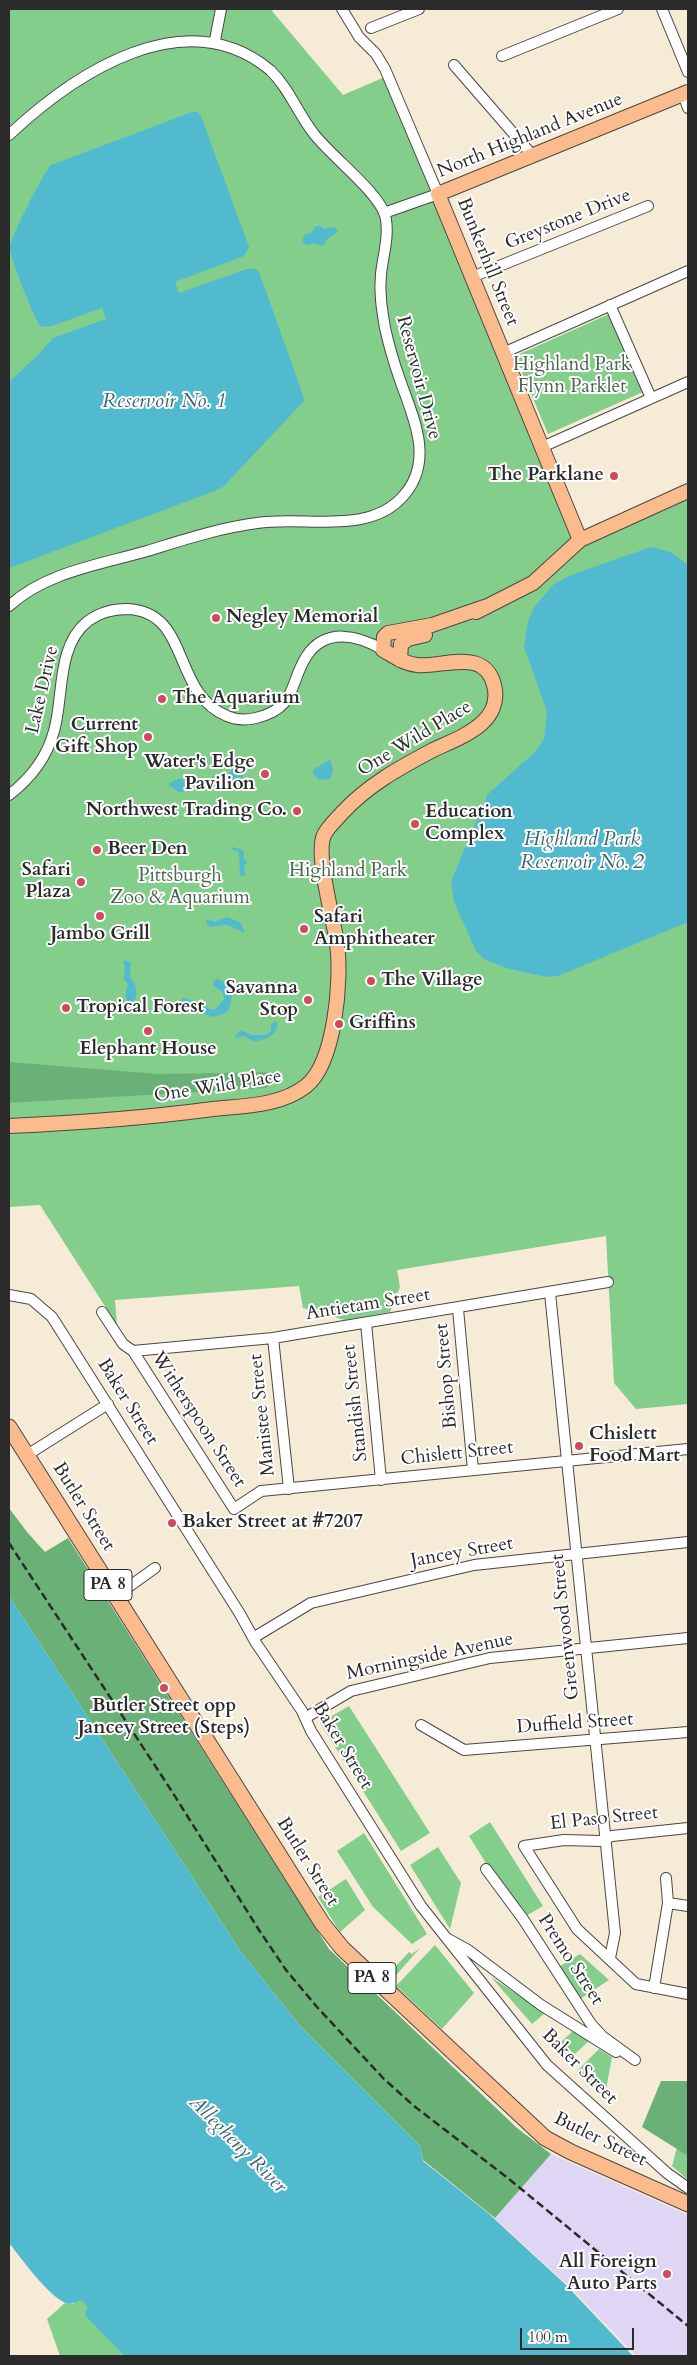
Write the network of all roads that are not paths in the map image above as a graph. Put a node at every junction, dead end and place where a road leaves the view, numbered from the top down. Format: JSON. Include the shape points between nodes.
{"nodes":[{"id":1,"x":221,"y":9,"type":"edge"},
{"id":2,"x":342,"y":9,"type":"edge"},
{"id":3,"x":419,"y":9,"type":"edge"},
{"id":4,"x":618,"y":9,"type":"edge"},
{"id":5,"x":662,"y":9,"type":"edge"},
{"id":6,"x":371,"y":28,"type":"dead end"},
{"id":7,"x":215,"y":40,"type":"junction"},
{"id":8,"x":502,"y":56,"type":"dead end"},
{"id":9,"x":454,"y":65,"type":"dead end"},
{"id":10,"x":688,"y":72,"type":"edge"},
{"id":11,"x":685,"y":93,"type":"edge"},
{"id":12,"x":688,"y":108,"type":"edge"},
{"id":13,"x":9,"y":135,"type":"edge"},
{"id":14,"x":533,"y":156,"type":"junction"},
{"id":15,"x":438,"y":194,"type":"junction"},
{"id":16,"x":648,"y":206,"type":"dead end"},
{"id":17,"x":384,"y":213,"type":"junction"},
{"id":18,"x":688,"y":271,"type":"edge"},
{"id":19,"x":472,"y":277,"type":"junction"},
{"id":20,"x":610,"y":306,"type":"junction"},
{"id":21,"x":504,"y":353,"type":"junction"},
{"id":22,"x":688,"y":382,"type":"edge"},
{"id":23,"x":651,"y":398,"type":"junction"},
{"id":24,"x":542,"y":447,"type":"junction"},
{"id":25,"x":688,"y":492,"type":"edge"},
{"id":26,"x":580,"y":540,"type":"junction"},
{"id":27,"x":9,"y":606,"type":"edge"},
{"id":28,"x":484,"y":607,"type":"junction"},
{"id":29,"x":383,"y":650,"type":"junction"},
{"id":30,"x":400,"y":660,"type":"junction"},
{"id":31,"x":9,"y":795,"type":"edge"},
{"id":32,"x":9,"y":1126,"type":"edge"},
{"id":33,"x":608,"y":1282,"type":"dead end"},
{"id":34,"x":550,"y":1293,"type":"junction"},
{"id":35,"x":9,"y":1295,"type":"edge"},
{"id":36,"x":458,"y":1309,"type":"junction"},
{"id":37,"x":102,"y":1312,"type":"dead end"},
{"id":38,"x":366,"y":1323,"type":"junction"},
{"id":39,"x":273,"y":1338,"type":"junction"},
{"id":40,"x":133,"y":1350,"type":"junction"},
{"id":41,"x":108,"y":1404,"type":"junction"},
{"id":42,"x":9,"y":1427,"type":"edge"},
{"id":43,"x":688,"y":1449,"type":"edge"},
{"id":44,"x":27,"y":1455,"type":"junction"},
{"id":45,"x":567,"y":1460,"type":"junction"},
{"id":46,"x":473,"y":1470,"type":"junction"},
{"id":47,"x":381,"y":1480,"type":"junction"},
{"id":48,"x":289,"y":1489,"type":"junction"},
{"id":49,"x":234,"y":1509,"type":"joint"},
{"id":50,"x":688,"y":1542,"type":"edge"},
{"id":51,"x":576,"y":1554,"type":"junction"},
{"id":52,"x":155,"y":1568,"type":"dead end"},
{"id":53,"x":116,"y":1596,"type":"junction"},
{"id":54,"x":253,"y":1638,"type":"junction"},
{"id":55,"x":688,"y":1638,"type":"edge"},
{"id":56,"x":586,"y":1648,"type":"junction"},
{"id":57,"x":305,"y":1718,"type":"junction"},
{"id":58,"x":421,"y":1725,"type":"dead end"},
{"id":59,"x":688,"y":1732,"type":"edge"},
{"id":60,"x":595,"y":1741,"type":"junction"},
{"id":61,"x":688,"y":1828,"type":"edge"},
{"id":62,"x":606,"y":1838,"type":"junction"},
{"id":63,"x":486,"y":1869,"type":"dead end"},
{"id":64,"x":666,"y":1878,"type":"dead end"},
{"id":65,"x":668,"y":1903,"type":"junction"},
{"id":66,"x":688,"y":1906,"type":"edge"},
{"id":67,"x":446,"y":1938,"type":"junction"},
{"id":68,"x":610,"y":1958,"type":"junction"},
{"id":69,"x":654,"y":1988,"type":"junction"},
{"id":70,"x":688,"y":1994,"type":"edge"},
{"id":71,"x":688,"y":2188,"type":"edge"},
{"id":72,"x":688,"y":2204,"type":"edge"}],
"edges":[{"from":1,"to":7,"type":"street"},
{"from":2,"to":15,"type":"street","name":"Bunkerhill Street","via":[[358,37],[376,54],[385,69]]},
{"from":3,"to":6,"type":"street"},
{"from":4,"to":8,"type":"street"},
{"from":5,"to":10,"type":"street"},
{"from":7,"to":13,"type":"street","via":[[180,36],[135,46],[66,86]]},
{"from":7,"to":17,"type":"street","via":[[246,52],[270,70],[320,141],[375,197]]},
{"from":9,"to":14,"type":"street"},
{"from":11,"to":12,"type":"street"},
{"from":11,"to":14,"type":"main road","name":"North Highland Avenue"},
{"from":14,"to":15,"type":"main road","name":"North Highland Avenue"},
{"from":15,"to":17,"type":"street","name":"North Highland Avenue"},
{"from":15,"to":19,"type":"main road","name":"Bunkerhill Street"},
{"from":16,"to":19,"type":"street","name":"Greystone Drive"},
{"from":17,"to":27,"type":"street","name":"Reservoir Drive","via":[[382,310],[391,355],[420,446],[417,473],[402,497],[385,510],[353,520],[282,520],[214,531],[59,576],[34,587]]},
{"from":18,"to":20,"type":"street"},
{"from":19,"to":21,"type":"main road","name":"Bunkerhill Street"},
{"from":20,"to":21,"type":"street"},
{"from":20,"to":23,"type":"street"},
{"from":21,"to":24,"type":"main road","name":"Bunkerhill Street"},
{"from":22,"to":23,"type":"street"},
{"from":23,"to":24,"type":"street"},
{"from":24,"to":26,"type":"main road","name":"Bunkerhill Street"},
{"from":25,"to":26,"type":"main road"},
{"from":26,"to":28,"type":"main road","via":[[533,583]]},
{"from":28,"to":29,"type":"main road","via":[[432,625],[388,633]]},
{"from":28,"to":30,"type":"main road","via":[[442,630],[404,642],[400,647]]},
{"from":29,"to":30,"type":"main road","name":"One Wild Place"},
{"from":29,"to":31,"type":"street","name":"Lake Drive","via":[[364,639],[351,637],[337,636],[321,642],[307,656],[292,691],[282,705],[260,717],[240,719],[218,712],[204,701],[190,682],[175,640],[160,622],[129,609],[102,613],[87,622],[74,637],[66,659],[53,734],[32,773]]},
{"from":30,"to":32,"type":"main road","name":"One Wild Place","via":[[416,665],[454,661],[476,664],[492,681],[493,708],[473,730],[396,769],[366,790],[325,834],[322,852],[338,957],[335,1001],[325,1057],[316,1076],[288,1097],[261,1103],[96,1122]]},
{"from":33,"to":34,"type":"street","name":"Antietam Street"},
{"from":34,"to":36,"type":"street","name":"Antietam Street"},
{"from":34,"to":45,"type":"street","name":"Greenwood Street"},
{"from":35,"to":41,"type":"street","name":"Baker Street","via":[[31,1299],[48,1312]]},
{"from":36,"to":38,"type":"street","name":"Antietam Street"},
{"from":36,"to":46,"type":"street","name":"Bishop Street"},
{"from":37,"to":40,"type":"street","name":"Witherspoon Street","via":[[118,1338]]},
{"from":38,"to":39,"type":"street","name":"Antietam Street"},
{"from":38,"to":47,"type":"street","name":"Standish Street"},
{"from":39,"to":40,"type":"street","name":"Antietam Street"},
{"from":39,"to":48,"type":"street","name":"Manistee Street"},
{"from":40,"to":49,"type":"street","name":"Witherspoon Street"},
{"from":41,"to":44,"type":"street"},
{"from":41,"to":54,"type":"street","name":"Baker Street"},
{"from":42,"to":44,"type":"highway","name":"Butler Street","number":"PA 8"},
{"from":43,"to":45,"type":"street","name":"Chislett Street"},
{"from":44,"to":53,"type":"highway","name":"Butler Street","number":"PA 8"},
{"from":45,"to":46,"type":"street","name":"Chislett Street"},
{"from":45,"to":51,"type":"street","name":"Greenwood Street"},
{"from":46,"to":47,"type":"street","name":"Chislett Street"},
{"from":47,"to":48,"type":"street","name":"Chislett Street"},
{"from":48,"to":49,"type":"street","name":"Chislett Street","via":[[261,1491]]},
{"from":50,"to":51,"type":"street","name":"Jancey Street"},
{"from":51,"to":54,"type":"street","name":"Jancey Street","via":[[474,1564],[311,1603]]},
{"from":51,"to":56,"type":"street","name":"Greenwood Street"},
{"from":52,"to":53,"type":"street"},
{"from":53,"to":72,"type":"highway","name":"Butler Street","number":"PA 8","via":[[322,1923],[350,1957],[545,2138]]},
{"from":54,"to":57,"type":"street","name":"Baker Street"},
{"from":55,"to":56,"type":"street","name":"Morningside Avenue"},
{"from":56,"to":57,"type":"street","name":"Morningside Avenue","via":[[490,1658],[351,1691]]},
{"from":56,"to":60,"type":"street","name":"Greenwood Street"},
{"from":57,"to":67,"type":"street","name":"Baker Street","via":[[413,1894]]},
{"from":58,"to":60,"type":"street","name":"Duffield Street","via":[[464,1750]]},
{"from":59,"to":60,"type":"street","name":"Duffield Street"},
{"from":60,"to":62,"type":"street","name":"Greenwood Street"},
{"from":61,"to":62,"type":"street","name":"El Paso Street"},
{"from":62,"to":68,"type":"street","name":"Greenwood Street","via":[[615,1933]]},
{"from":62,"to":68,"type":"street","name":"El Paso Street","via":[[524,1846],[577,1929]]},
{"from":63,"to":67,"type":"street","name":"Premo Street","via":[[523,1919],[590,2024],[635,2060],[606,2047],[557,2016],[468,1950]]},
{"from":64,"to":65,"type":"street"},
{"from":65,"to":66,"type":"street"},
{"from":65,"to":69,"type":"street"},
{"from":67,"to":71,"type":"street","name":"Baker Street","via":[[554,2073],[672,2178]]},
{"from":68,"to":69,"type":"street","via":[[636,1984]]},
{"from":69,"to":70,"type":"street"}]}
